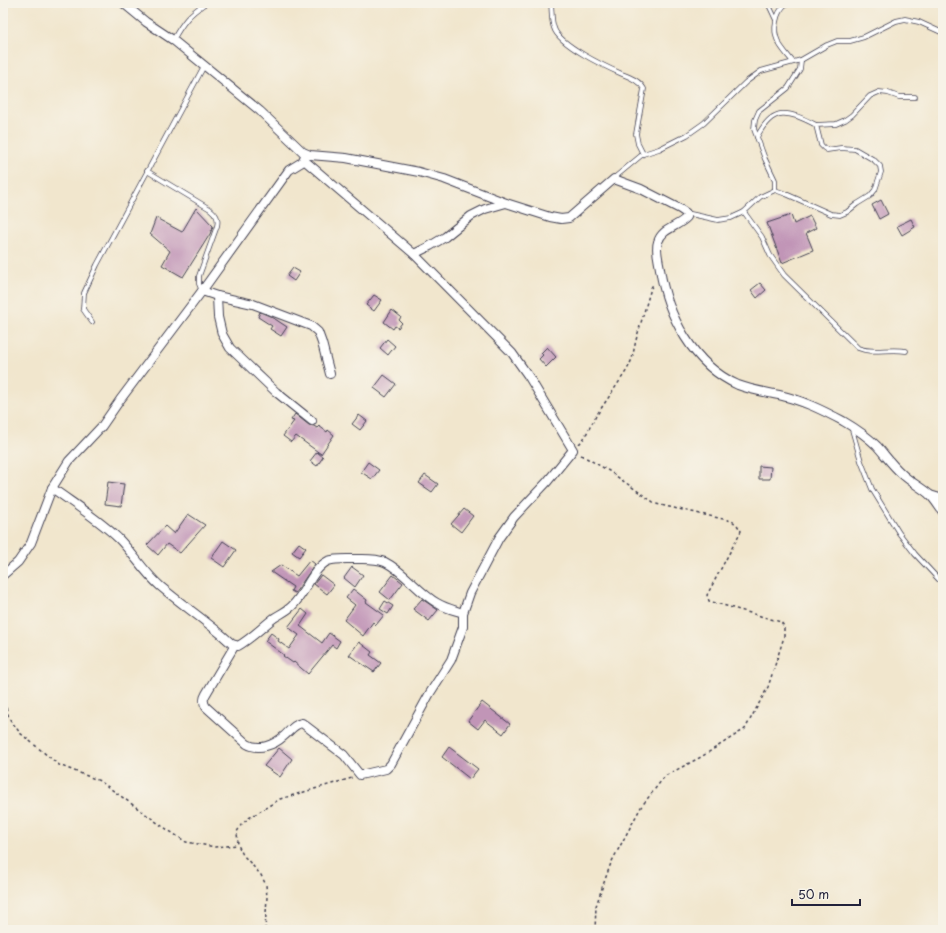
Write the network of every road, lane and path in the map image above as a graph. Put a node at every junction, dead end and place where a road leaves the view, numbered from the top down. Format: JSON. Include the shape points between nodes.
{"nodes":[{"id":1,"x":123,"y":3,"type":"edge"},
{"id":2,"x":196,"y":3,"type":"edge"},
{"id":3,"x":206,"y":3,"type":"edge"},
{"id":4,"x":551,"y":3,"type":"edge"},
{"id":5,"x":768,"y":3,"type":"edge"},
{"id":6,"x":787,"y":3,"type":"edge"},
{"id":7,"x":199,"y":8,"type":"junction"},
{"id":8,"x":776,"y":20,"type":"junction"},
{"id":9,"x":943,"y":33,"type":"edge"},
{"id":10,"x":173,"y":40,"type":"junction"},
{"id":11,"x":801,"y":60,"type":"junction"},
{"id":12,"x":793,"y":62,"type":"junction"},
{"id":13,"x":204,"y":66,"type":"junction"},
{"id":14,"x":915,"y":97,"type":"dead end"},
{"id":15,"x":816,"y":125,"type":"junction"},
{"id":16,"x":758,"y":137,"type":"junction"},
{"id":17,"x":643,"y":154,"type":"junction"},
{"id":18,"x":305,"y":157,"type":"junction"},
{"id":19,"x":147,"y":171,"type":"junction"},
{"id":20,"x":614,"y":179,"type":"junction"},
{"id":21,"x":775,"y":190,"type":"junction"},
{"id":22,"x":506,"y":203,"type":"junction"},
{"id":23,"x":744,"y":212,"type":"junction"},
{"id":24,"x":686,"y":213,"type":"junction"},
{"id":25,"x":414,"y":254,"type":"junction"},
{"id":26,"x":661,"y":273,"type":"junction"},
{"id":27,"x":202,"y":291,"type":"junction"},
{"id":28,"x":217,"y":296,"type":"junction"},
{"id":29,"x":92,"y":322,"type":"dead end"},
{"id":30,"x":906,"y":351,"type":"dead end"},
{"id":31,"x":330,"y":374,"type":"dead end"},
{"id":32,"x":312,"y":420,"type":"dead end"},
{"id":33,"x":851,"y":426,"type":"junction"},
{"id":34,"x":573,"y":450,"type":"junction"},
{"id":35,"x":52,"y":488,"type":"junction"},
{"id":36,"x":930,"y":496,"type":"junction"},
{"id":37,"x":943,"y":499,"type":"edge"},
{"id":38,"x":943,"y":512,"type":"edge"},
{"id":39,"x":3,"y":575,"type":"edge"},
{"id":40,"x":943,"y":584,"type":"edge"},
{"id":41,"x":463,"y":613,"type":"junction"},
{"id":42,"x":235,"y":645,"type":"junction"},
{"id":43,"x":3,"y":696,"type":"edge"},
{"id":44,"x":360,"y":776,"type":"junction"},
{"id":45,"x":238,"y":845,"type":"junction"},
{"id":46,"x":266,"y":930,"type":"edge"},
{"id":47,"x":595,"y":930,"type":"edge"}],
"edges":[{"from":1,"to":10,"type":"street"},
{"from":2,"to":7,"type":"lane"},
{"from":3,"to":7,"type":"lane"},
{"from":4,"to":17,"type":"lane","via":[[554,29],[561,38],[595,62],[642,85],[644,89],[636,134]]},
{"from":5,"to":8,"type":"lane"},
{"from":6,"to":8,"type":"lane"},
{"from":7,"to":10,"type":"lane","via":[[182,24]]},
{"from":8,"to":12,"type":"lane","via":[[774,31],[777,40]]},
{"from":9,"to":11,"type":"lane","via":[[906,19],[896,21],[864,37],[837,41]]},
{"from":10,"to":13,"type":"street"},
{"from":11,"to":12,"type":"lane"},
{"from":11,"to":16,"type":"lane","via":[[800,69],[788,88],[759,111],[754,129]]},
{"from":12,"to":17,"type":"lane","via":[[761,71],[704,123],[687,135]]},
{"from":13,"to":18,"type":"street","via":[[276,125]]},
{"from":13,"to":19,"type":"lane"},
{"from":14,"to":15,"type":"lane","via":[[899,97],[879,92],[870,96],[845,120],[836,124]]},
{"from":15,"to":16,"type":"lane","via":[[800,116],[784,113],[769,119]]},
{"from":15,"to":21,"type":"lane","via":[[821,145],[827,150],[855,149],[880,166],[881,172],[875,190],[840,215],[831,214]]},
{"from":16,"to":21,"type":"lane","via":[[764,159],[775,180]]},
{"from":17,"to":20,"type":"lane"},
{"from":18,"to":22,"type":"street","via":[[310,155],[346,158],[419,172]]},
{"from":18,"to":25,"type":"street"},
{"from":18,"to":27,"type":"street","via":[[289,170]]},
{"from":19,"to":27,"type":"lane","via":[[216,215],[217,226],[200,276],[199,284]]},
{"from":19,"to":29,"type":"lane","via":[[84,293],[83,309]]},
{"from":20,"to":22,"type":"street","via":[[569,218],[550,217]]},
{"from":20,"to":24,"type":"street","via":[[641,189]]},
{"from":21,"to":23,"type":"lane","via":[[760,197]]},
{"from":22,"to":25,"type":"street","via":[[485,208],[445,237]]},
{"from":23,"to":24,"type":"lane","via":[[718,220]]},
{"from":23,"to":30,"type":"lane","via":[[784,275],[858,348]]},
{"from":24,"to":26,"type":"street","via":[[687,217],[666,230],[657,243]]},
{"from":25,"to":34,"type":"street","via":[[512,354],[529,377]]},
{"from":26,"to":33,"type":"street","via":[[679,328],[700,358],[716,373],[738,385],[812,405]]},
{"from":26,"to":34,"type":"path","via":[[651,288],[627,370],[583,440]]},
{"from":27,"to":28,"type":"street"},
{"from":27,"to":35,"type":"street","via":[[102,426],[69,461]]},
{"from":28,"to":31,"type":"street","via":[[253,304],[311,326],[318,332]]},
{"from":28,"to":32,"type":"street","via":[[222,334],[230,348],[276,392]]},
{"from":33,"to":36,"type":"street","via":[[871,440],[904,476]]},
{"from":33,"to":40,"type":"lane","via":[[872,489],[899,533]]},
{"from":34,"to":41,"type":"street","via":[[514,517],[499,538]]},
{"from":34,"to":47,"type":"path","via":[[656,504],[732,521],[737,525],[740,531],[707,595],[709,601],[781,622],[784,626],[784,637],[768,688],[745,729],[701,758],[665,776],[641,808],[611,863],[596,906]]},
{"from":35,"to":39,"type":"street","via":[[31,543],[18,562]]},
{"from":35,"to":42,"type":"street","via":[[118,538],[159,586]]},
{"from":36,"to":37,"type":"street"},
{"from":36,"to":38,"type":"street"},
{"from":41,"to":42,"type":"street","via":[[436,603],[384,562],[373,559],[340,559],[328,561],[292,606],[245,642]]},
{"from":41,"to":44,"type":"street","via":[[463,627],[451,660],[391,764],[386,769]]},
{"from":42,"to":44,"type":"street","via":[[203,699],[206,707],[253,748],[269,745],[302,723],[344,755]]},
{"from":43,"to":45,"type":"path","via":[[9,718],[20,733],[59,765],[100,781],[186,842],[215,847]]},
{"from":44,"to":45,"type":"path","via":[[280,799],[241,825],[237,832]]},
{"from":45,"to":46,"type":"path","via":[[266,885]]}]}
